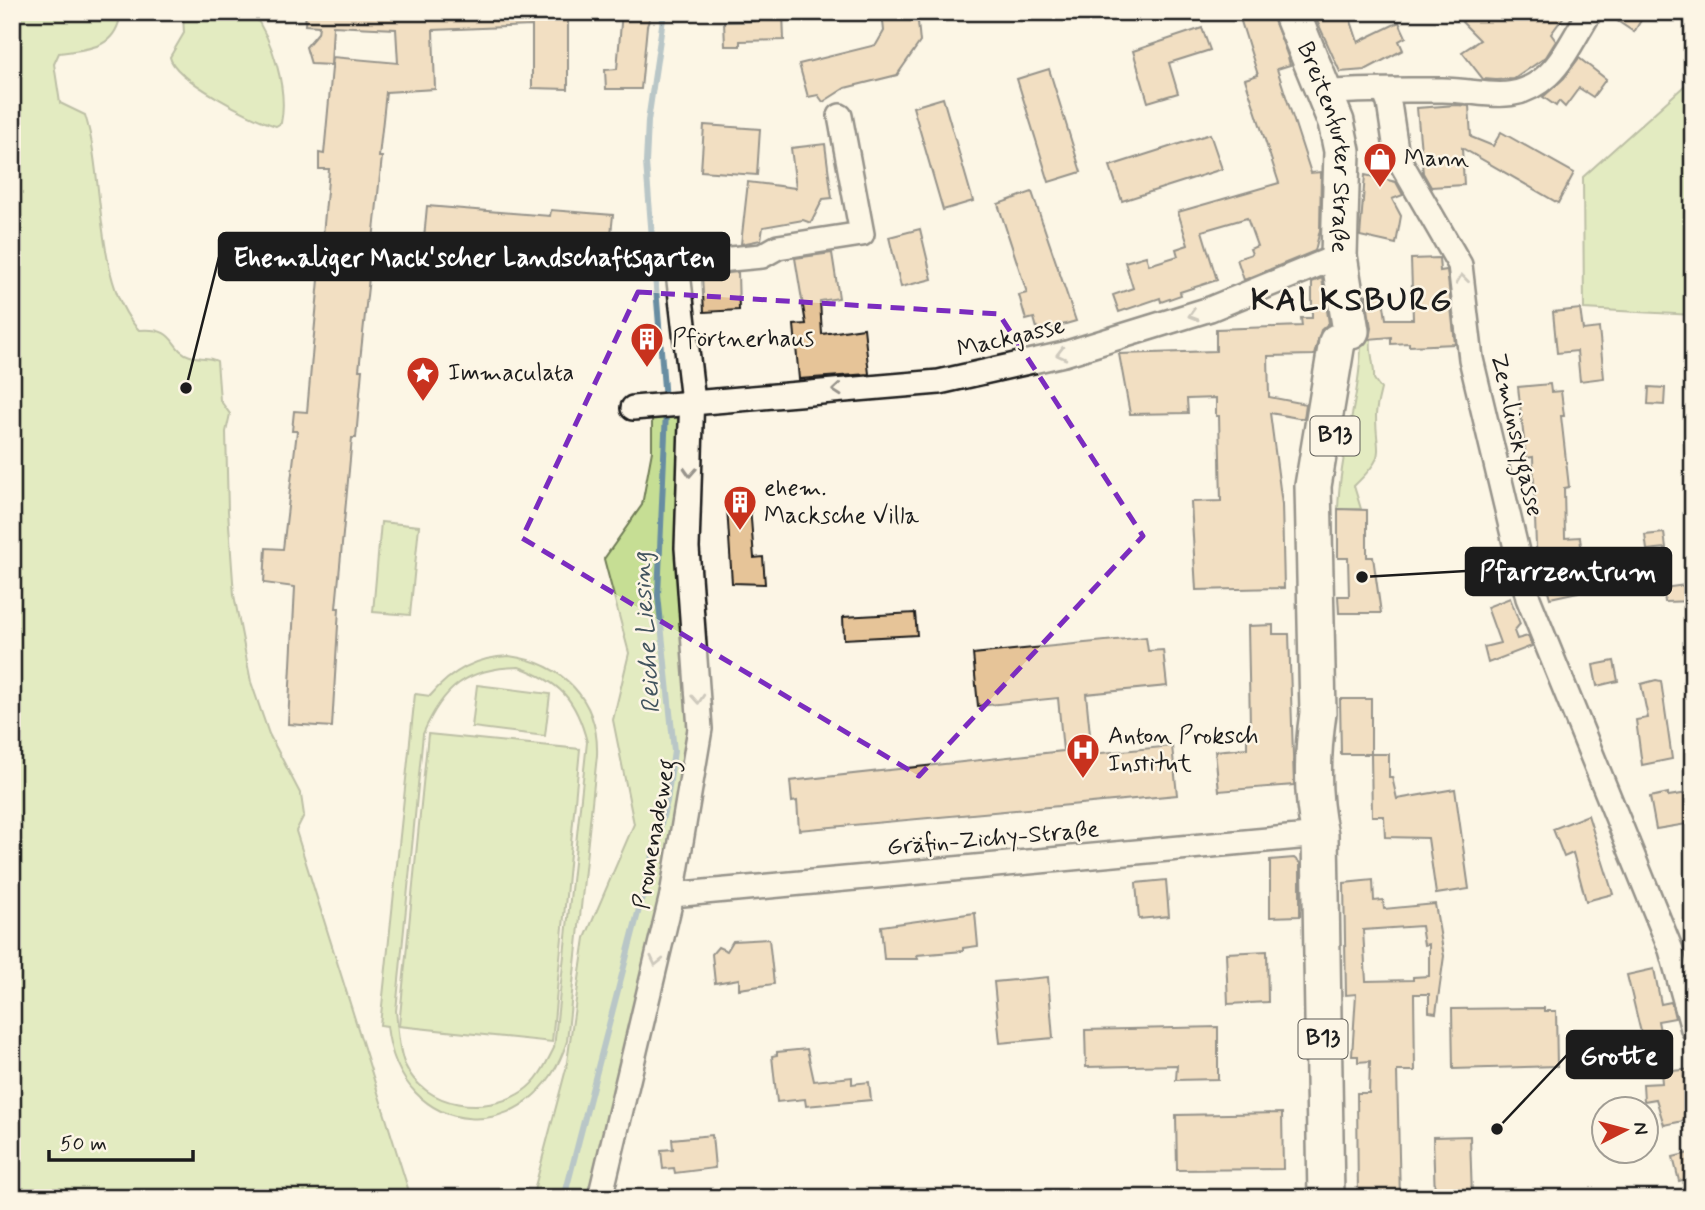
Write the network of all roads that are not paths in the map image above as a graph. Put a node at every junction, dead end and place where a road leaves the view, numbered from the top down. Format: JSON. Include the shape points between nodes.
{"nodes":[{"id":1,"x":1292,"y":12,"type":"edge"},
{"id":2,"x":1590,"y":12,"type":"edge"},
{"id":3,"x":1384,"y":91,"type":"junction"},
{"id":4,"x":1322,"y":93,"type":"junction"},
{"id":5,"x":840,"y":116,"type":"dead end"},
{"id":6,"x":1341,"y":270,"type":"junction"},
{"id":7,"x":686,"y":405,"type":"junction"},
{"id":8,"x":642,"y":407,"type":"dead end"},
{"id":9,"x":1320,"y":835,"type":"junction"},
{"id":10,"x":672,"y":895,"type":"junction"},
{"id":11,"x":1693,"y":1029,"type":"edge"},
{"id":12,"x":600,"y":1198,"type":"edge"},
{"id":13,"x":1326,"y":1198,"type":"edge"}],
"edges":[{"from":1,"to":4,"type":"main road","name":"Breitenfurter Straße","number":"B13"},
{"from":2,"to":3,"type":"street","via":[[1549,74],[1528,88],[1490,97],[1442,90]]},
{"from":3,"to":4,"type":"street"},
{"from":11,"to":3,"type":"street","name":"Zemlinskygasse","one_way":true,"via":[[1671,950],[1528,598],[1469,344],[1460,265],[1396,156]]},
{"from":4,"to":6,"type":"main road","name":"Breitenfurter Straße","number":"B13","via":[[1336,122],[1343,163]]},
{"from":5,"to":7,"type":"street","name":"Promenadeweg","via":[[862,234],[778,247],[762,256],[677,264]]},
{"from":6,"to":7,"type":"street","name":"Mackgasse","one_way":true,"via":[[1064,354],[939,382]]},
{"from":6,"to":9,"type":"main road","name":"Breitenfurter Straße","number":"B13","via":[[1345,400],[1315,530],[1318,713],[1313,772]]},
{"from":7,"to":8,"type":"street","name":"Mackgasse"},
{"from":7,"to":10,"type":"street","name":"Promenadeweg","one_way":true,"via":[[687,548],[700,729]]},
{"from":9,"to":10,"type":"street","name":"Gräfin-Zichy-Straße"},
{"from":9,"to":13,"type":"main road","name":"Breitenfurter Straße","number":"B13"},
{"from":10,"to":12,"type":"street","name":"Promenadeweg","one_way":true}]}
